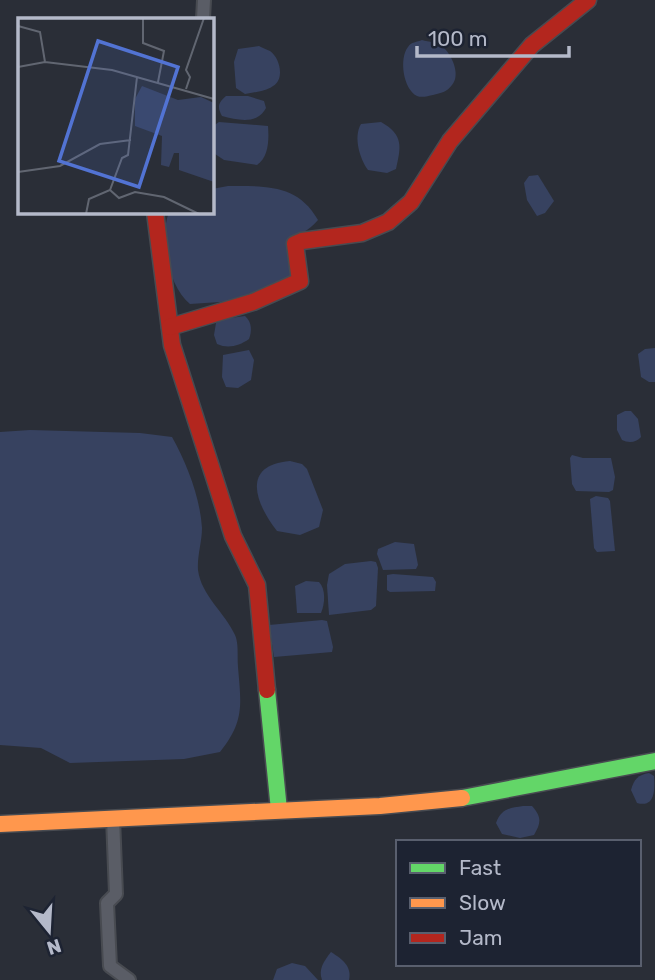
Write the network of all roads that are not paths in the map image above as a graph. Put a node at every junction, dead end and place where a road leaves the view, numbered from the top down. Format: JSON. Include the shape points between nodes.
{"nodes":[{"id":1,"x":204,"y":0,"type":"edge"},
{"id":2,"x":588,"y":0,"type":"edge"},
{"id":3,"x":203,"y":18,"type":"edge"},
{"id":4,"x":155,"y":214,"type":"edge"},
{"id":5,"x":170,"y":327,"type":"junction"},
{"id":6,"x":655,"y":761,"type":"edge"},
{"id":7,"x":279,"y":810,"type":"junction"},
{"id":8,"x":113,"y":818,"type":"junction"},
{"id":9,"x":0,"y":824,"type":"edge"},
{"id":10,"x":129,"y":980,"type":"edge"}],
"edges":[{"from":1,"to":3,"type":"street"},
{"from":2,"to":5,"type":"street","via":[[533,44],[450,141],[411,202],[388,222],[362,233],[295,244],[300,281],[237,308]]},
{"from":4,"to":5,"type":"street"},
{"from":5,"to":7,"type":"street","via":[[233,536],[257,584]]},
{"from":6,"to":7,"type":"street","via":[[480,796]]},
{"from":7,"to":8,"type":"street"},
{"from":8,"to":9,"type":"street"},
{"from":8,"to":10,"type":"street","via":[[116,894],[107,903],[110,965]]}]}
